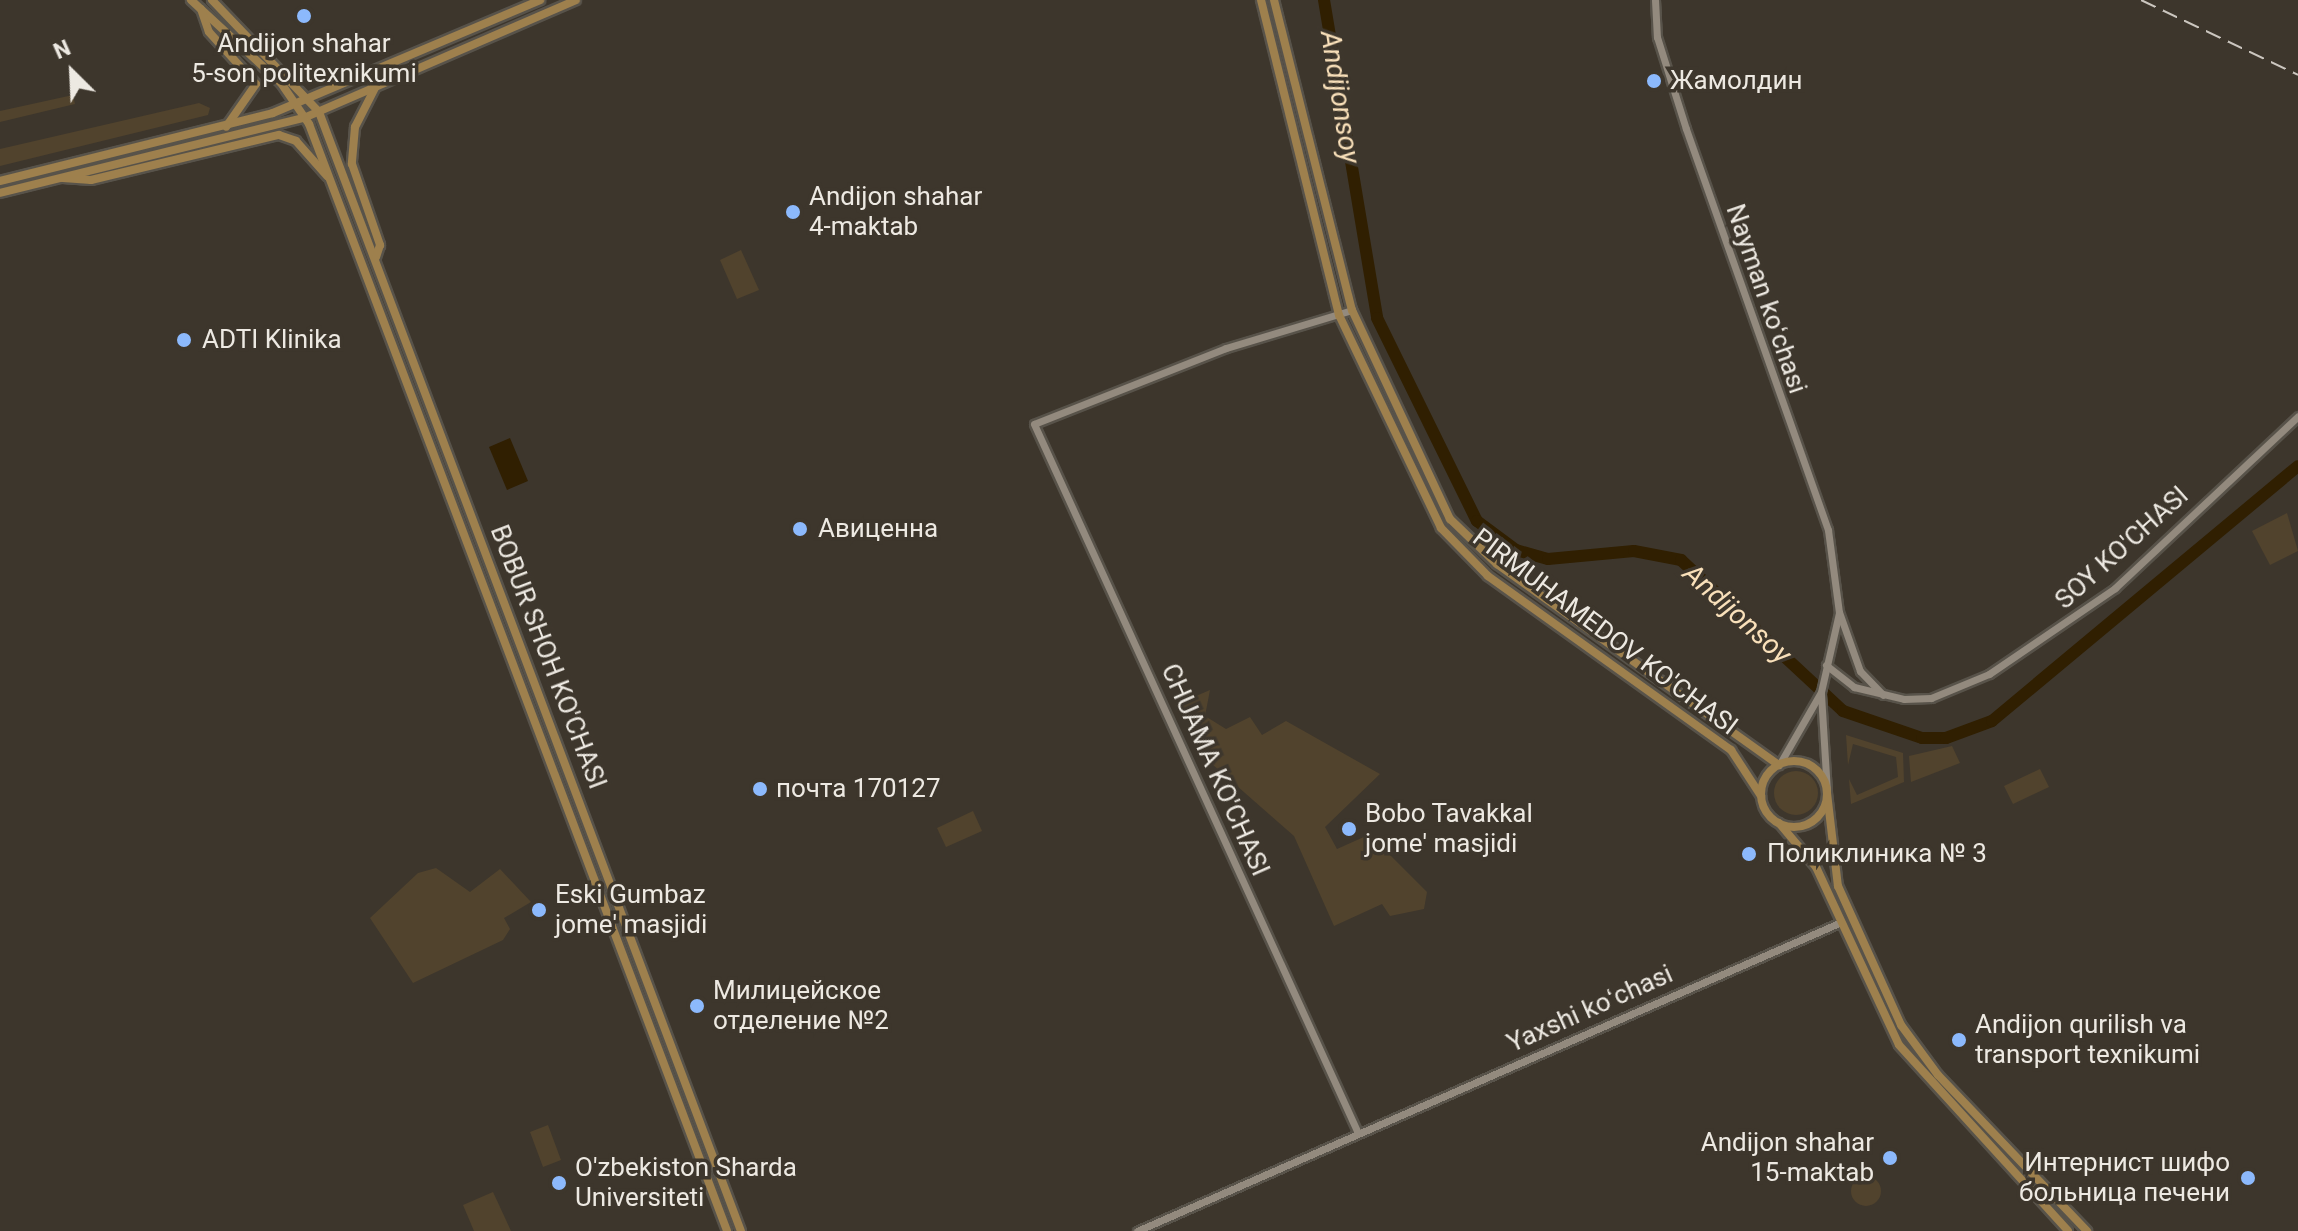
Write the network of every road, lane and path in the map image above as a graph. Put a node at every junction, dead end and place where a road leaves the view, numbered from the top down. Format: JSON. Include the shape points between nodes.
{"nodes":[{"id":1,"x":191,"y":0,"type":"edge"},
{"id":2,"x":212,"y":0,"type":"edge"},
{"id":3,"x":540,"y":0,"type":"edge"},
{"id":4,"x":576,"y":0,"type":"edge"},
{"id":5,"x":1261,"y":0,"type":"edge"},
{"id":6,"x":1274,"y":0,"type":"edge"},
{"id":7,"x":1655,"y":0,"type":"edge"},
{"id":8,"x":201,"y":8,"type":"junction"},
{"id":9,"x":375,"y":87,"type":"junction"},
{"id":10,"x":312,"y":99,"type":"junction"},
{"id":11,"x":299,"y":105,"type":"junction"},
{"id":12,"x":319,"y":112,"type":"junction"},
{"id":13,"x":306,"y":117,"type":"junction"},
{"id":14,"x":226,"y":127,"type":"junction"},
{"id":15,"x":63,"y":178,"type":"junction"},
{"id":16,"x":331,"y":180,"type":"junction"},
{"id":17,"x":0,"y":181,"type":"edge"},
{"id":18,"x":0,"y":193,"type":"edge"},
{"id":19,"x":376,"y":257,"type":"junction"},
{"id":20,"x":1352,"y":310,"type":"junction"},
{"id":21,"x":1339,"y":315,"type":"junction"},
{"id":22,"x":2298,"y":416,"type":"edge"},
{"id":23,"x":1839,"y":612,"type":"junction"},
{"id":24,"x":512,"y":618,"type":"junction"},
{"id":25,"x":499,"y":623,"type":"junction"},
{"id":26,"x":1826,"y":665,"type":"junction"},
{"id":27,"x":538,"y":687,"type":"junction"},
{"id":28,"x":525,"y":692,"type":"junction"},
{"id":29,"x":1821,"y":692,"type":"junction"},
{"id":30,"x":1883,"y":695,"type":"junction"},
{"id":31,"x":1779,"y":765,"type":"junction"},
{"id":32,"x":1827,"y":793,"type":"junction"},
{"id":33,"x":1761,"y":796,"type":"junction"},
{"id":34,"x":1779,"y":823,"type":"junction"},
{"id":35,"x":1839,"y":923,"type":"junction"},
{"id":36,"x":1358,"y":1133,"type":"junction"},
{"id":37,"x":727,"y":1231,"type":"edge"},
{"id":38,"x":741,"y":1231,"type":"edge"},
{"id":39,"x":1137,"y":1231,"type":"edge"},
{"id":40,"x":2068,"y":1231,"type":"edge"},
{"id":41,"x":2087,"y":1231,"type":"edge"}],
"edges":[{"from":1,"to":8,"type":"main road","name":"BOBUR SHOH KO'CHASI"},
{"from":2,"to":10,"type":"main road","name":"BOBUR SHOH KO'CHASI"},
{"from":3,"to":10,"type":"main road"},
{"from":4,"to":9,"type":"main road"},
{"from":5,"to":21,"type":"main road","name":"PIRMUHAMEDOV KO'CHASI"},
{"from":6,"to":20,"type":"main road","name":"PIRMUHAMEDOV KO'CHASI"},
{"from":7,"to":23,"type":"street","name":"Nayman koʻchasi","via":[[1657,37],[1686,129],[1828,530]]},
{"from":8,"to":11,"type":"main road","name":"BOBUR SHOH KO'CHASI"},
{"from":8,"to":14,"type":"main road","via":[[209,32],[256,84]]},
{"from":9,"to":12,"type":"main road"},
{"from":9,"to":19,"type":"main road","via":[[355,127],[352,164],[380,245]]},
{"from":10,"to":11,"type":"main road"},
{"from":10,"to":12,"type":"main road","name":"BOBUR SHOH KO'CHASI"},
{"from":11,"to":13,"type":"main road","name":"BOBUR SHOH KO'CHASI"},
{"from":11,"to":14,"type":"main road"},
{"from":12,"to":13,"type":"main road"},
{"from":12,"to":19,"type":"main road","name":"BOBUR SHOH KO'CHASI"},
{"from":13,"to":15,"type":"main road"},
{"from":13,"to":16,"type":"main road","name":"BOBUR SHOH KO'CHASI"},
{"from":14,"to":17,"type":"main road"},
{"from":15,"to":16,"type":"main road","via":[[91,180],[279,135],[296,141]]},
{"from":15,"to":18,"type":"main road"},
{"from":16,"to":25,"type":"main road","name":"BOBUR SHOH KO'CHASI"},
{"from":19,"to":24,"type":"main road","name":"BOBUR SHOH KO'CHASI"},
{"from":20,"to":21,"type":"street"},
{"from":20,"to":31,"type":"main road","name":"PIRMUHAMEDOV KO'CHASI","via":[[1421,469],[1464,538]]},
{"from":21,"to":33,"type":"main road","name":"PIRMUHAMEDOV KO'CHASI","via":[[1413,475],[1459,551],[1731,750]]},
{"from":21,"to":36,"type":"street","name":"CHUAMA KO'CHASI","via":[[1226,348],[1034,424]]},
{"from":22,"to":30,"type":"street","name":"SOY KO'CHASI","via":[[2115,588],[2054,634],[1942,695]]},
{"from":23,"to":26,"type":"street"},
{"from":23,"to":30,"type":"street","via":[[1860,671]]},
{"from":24,"to":25,"type":"main road"},
{"from":24,"to":27,"type":"main road","name":"BOBUR SHOH KO'CHASI"},
{"from":25,"to":28,"type":"main road","name":"BOBUR SHOH KO'CHASI"},
{"from":26,"to":29,"type":"street"},
{"from":26,"to":30,"type":"street","name":"SOY KO'CHASI","via":[[1844,682]]},
{"from":27,"to":28,"type":"main road"},
{"from":27,"to":38,"type":"main road","name":"BOBUR SHOH KO'CHASI"},
{"from":28,"to":37,"type":"main road","name":"BOBUR SHOH KO'CHASI"},
{"from":29,"to":31,"type":"street"},
{"from":29,"to":32,"type":"street"},
{"from":31,"to":32,"type":"main road","via":[[1811,765]]},
{"from":31,"to":33,"type":"main road"},
{"from":32,"to":34,"type":"main road","via":[[1812,822]]},
{"from":32,"to":41,"type":"main road","via":[[1838,886],[1901,1025],[1938,1075]]},
{"from":33,"to":34,"type":"main road"},
{"from":34,"to":35,"type":"main road","via":[[1816,867]]},
{"from":35,"to":36,"type":"street","name":"Yaxshi koʻchasi"},
{"from":35,"to":40,"type":"main road","via":[[1880,1013],[1925,1082]]},
{"from":36,"to":39,"type":"street","name":"Yaxshi koʻchasi"}]}
